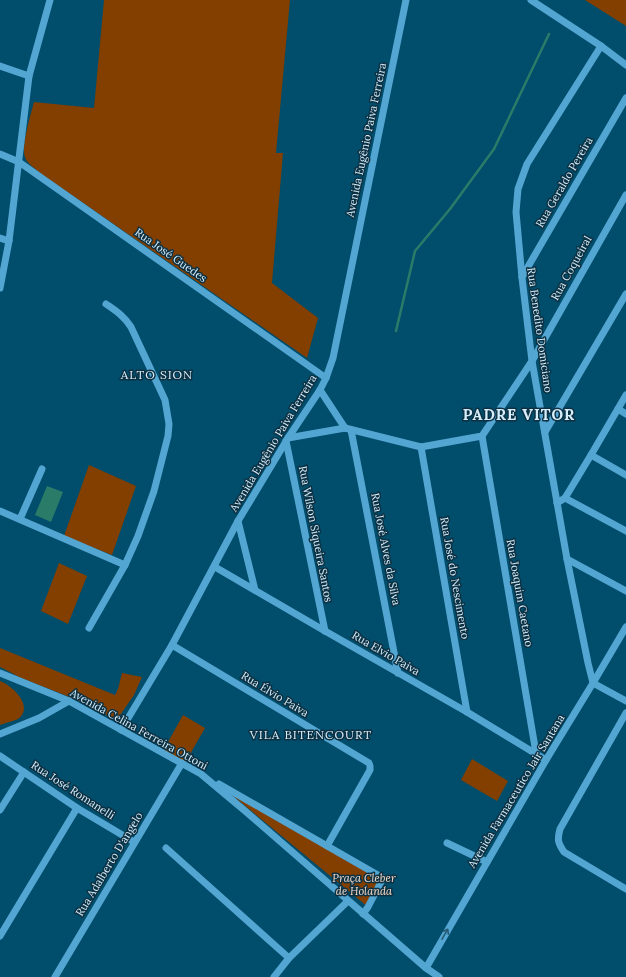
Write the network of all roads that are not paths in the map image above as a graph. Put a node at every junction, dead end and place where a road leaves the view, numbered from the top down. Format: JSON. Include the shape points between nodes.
{"nodes":[{"id":1,"x":50,"y":0,"type":"edge"},
{"id":2,"x":406,"y":0,"type":"edge"},
{"id":3,"x":531,"y":0,"type":"edge"},
{"id":4,"x":601,"y":46,"type":"junction"},
{"id":5,"x":0,"y":66,"type":"edge"},
{"id":6,"x":626,"y":66,"type":"edge"},
{"id":7,"x":29,"y":76,"type":"junction"},
{"id":8,"x":626,"y":98,"type":"edge"},
{"id":9,"x":0,"y":154,"type":"edge"},
{"id":10,"x":19,"y":162,"type":"junction"},
{"id":11,"x":626,"y":195,"type":"edge"},
{"id":12,"x":0,"y":238,"type":"edge"},
{"id":13,"x":9,"y":241,"type":"junction"},
{"id":14,"x":522,"y":278,"type":"junction"},
{"id":15,"x":0,"y":288,"type":"edge"},
{"id":16,"x":626,"y":294,"type":"edge"},
{"id":17,"x":106,"y":304,"type":"dead end"},
{"id":18,"x":532,"y":361,"type":"junction"},
{"id":19,"x":326,"y":378,"type":"junction"},
{"id":20,"x":320,"y":390,"type":"junction"},
{"id":21,"x":626,"y":395,"type":"edge"},
{"id":22,"x":618,"y":409,"type":"junction"},
{"id":23,"x":626,"y":414,"type":"edge"},
{"id":24,"x":348,"y":429,"type":"junction"},
{"id":25,"x":545,"y":432,"type":"junction"},
{"id":26,"x":482,"y":436,"type":"junction"},
{"id":27,"x":287,"y":440,"type":"junction"},
{"id":28,"x":421,"y":447,"type":"junction"},
{"id":29,"x":591,"y":456,"type":"junction"},
{"id":30,"x":42,"y":469,"type":"dead end"},
{"id":31,"x":626,"y":475,"type":"edge"},
{"id":32,"x":565,"y":498,"type":"junction"},
{"id":33,"x":557,"y":503,"type":"junction"},
{"id":34,"x":0,"y":511,"type":"edge"},
{"id":35,"x":20,"y":519,"type":"junction"},
{"id":36,"x":238,"y":522,"type":"junction"},
{"id":37,"x":626,"y":531,"type":"edge"},
{"id":38,"x":567,"y":559,"type":"junction"},
{"id":39,"x":125,"y":565,"type":"junction"},
{"id":40,"x":215,"y":566,"type":"junction"},
{"id":41,"x":255,"y":590,"type":"junction"},
{"id":42,"x":626,"y":591,"type":"edge"},
{"id":43,"x":626,"y":627,"type":"edge"},
{"id":44,"x":89,"y":628,"type":"dead end"},
{"id":45,"x":325,"y":631,"type":"junction"},
{"id":46,"x":172,"y":645,"type":"junction"},
{"id":47,"x":0,"y":673,"type":"edge"},
{"id":48,"x":398,"y":673,"type":"junction"},
{"id":49,"x":593,"y":683,"type":"junction"},
{"id":50,"x":69,"y":701,"type":"junction"},
{"id":51,"x":626,"y":701,"type":"edge"},
{"id":52,"x":467,"y":712,"type":"junction"},
{"id":53,"x":626,"y":713,"type":"edge"},
{"id":54,"x":121,"y":730,"type":"junction"},
{"id":55,"x":0,"y":734,"type":"edge"},
{"id":56,"x":536,"y":753,"type":"junction"},
{"id":57,"x":0,"y":756,"type":"edge"},
{"id":58,"x":546,"y":760,"type":"junction"},
{"id":59,"x":182,"y":763,"type":"junction"},
{"id":60,"x":24,"y":772,"type":"junction"},
{"id":61,"x":201,"y":774,"type":"junction"},
{"id":62,"x":77,"y":808,"type":"junction"},
{"id":63,"x":0,"y":810,"type":"edge"},
{"id":64,"x":134,"y":842,"type":"junction"},
{"id":65,"x":447,"y":843,"type":"dead end"},
{"id":66,"x":327,"y":846,"type":"junction"},
{"id":67,"x":166,"y":848,"type":"dead end"},
{"id":68,"x":487,"y":862,"type":"junction"},
{"id":69,"x":626,"y":889,"type":"edge"},
{"id":70,"x":348,"y":901,"type":"junction"},
{"id":71,"x":363,"y":914,"type":"junction"},
{"id":72,"x":0,"y":936,"type":"edge"},
{"id":73,"x":288,"y":958,"type":"junction"},
{"id":74,"x":426,"y":968,"type":"junction"},
{"id":75,"x":55,"y":977,"type":"edge"},
{"id":76,"x":274,"y":977,"type":"edge"},
{"id":77,"x":439,"y":977,"type":"edge"}],
"edges":[{"from":1,"to":7,"type":"street"},
{"from":2,"to":19,"type":"street","name":"Avenida Eugênio Paiva Ferreira","via":[[333,358]]},
{"from":3,"to":4,"type":"street"},
{"from":4,"to":6,"type":"street"},
{"from":4,"to":14,"type":"street","name":"Rua Benedito Domiciano","via":[[527,164],[518,189],[516,212]]},
{"from":5,"to":7,"type":"street"},
{"from":7,"to":10,"type":"street"},
{"from":8,"to":14,"type":"street","name":"Rua Geraldo Pereira"},
{"from":9,"to":10,"type":"street","name":"Rua José Guedes"},
{"from":10,"to":13,"type":"street"},
{"from":10,"to":19,"type":"street","name":"Rua José Guedes"},
{"from":11,"to":18,"type":"street","name":"Rua Coqueiral"},
{"from":12,"to":13,"type":"street"},
{"from":13,"to":15,"type":"street"},
{"from":14,"to":18,"type":"street","name":"Rua Benedito Domiciano"},
{"from":16,"to":25,"type":"street"},
{"from":17,"to":39,"type":"street","via":[[120,313],[131,327],[165,400],[169,424],[154,491]]},
{"from":18,"to":25,"type":"street","name":"Rua Benedito Domiciano"},
{"from":18,"to":26,"type":"street","name":"Rua Coqueiral"},
{"from":19,"to":20,"type":"street","name":"Avenida Eugênio Paiva Ferreira"},
{"from":20,"to":24,"type":"street"},
{"from":20,"to":27,"type":"street","name":"Avenida Eugênio Paiva Ferreira"},
{"from":21,"to":22,"type":"street"},
{"from":22,"to":23,"type":"street"},
{"from":22,"to":29,"type":"street"},
{"from":24,"to":27,"type":"street"},
{"from":24,"to":28,"type":"street"},
{"from":24,"to":48,"type":"street","name":"Rua José Alves da Silva"},
{"from":25,"to":33,"type":"street","name":"Rua Benedito Domiciano"},
{"from":26,"to":28,"type":"street"},
{"from":26,"to":56,"type":"street","name":"Rua Joaquim Caetano"},
{"from":27,"to":36,"type":"street","name":"Avenida Eugênio Paiva Ferreira"},
{"from":27,"to":45,"type":"street","name":"Rua Wilson Siqueira Santos"},
{"from":28,"to":52,"type":"street","name":"Rua José do Nescimento"},
{"from":29,"to":31,"type":"street"},
{"from":29,"to":32,"type":"street"},
{"from":30,"to":35,"type":"street"},
{"from":32,"to":33,"type":"street"},
{"from":32,"to":37,"type":"street"},
{"from":33,"to":38,"type":"street","name":"Rua Benedito Domiciano"},
{"from":34,"to":35,"type":"street"},
{"from":35,"to":39,"type":"street"},
{"from":36,"to":40,"type":"street","name":"Avenida Eugênio Paiva Ferreira"},
{"from":36,"to":41,"type":"street"},
{"from":38,"to":42,"type":"street"},
{"from":38,"to":49,"type":"street","name":"Rua Benedito Domiciano"},
{"from":39,"to":44,"type":"street"},
{"from":40,"to":41,"type":"street","name":"Rua Elvio Paiva"},
{"from":40,"to":46,"type":"street","name":"Avenida Eugênio Paiva Ferreira"},
{"from":41,"to":45,"type":"street","name":"Rua Elvio Paiva"},
{"from":43,"to":49,"type":"street","name":"Avenida Farmaceutico Jair Santana"},
{"from":45,"to":48,"type":"street","name":"Rua Elvio Paiva"},
{"from":46,"to":54,"type":"street","name":"Avenida Eugênio Paiva Ferreira"},
{"from":46,"to":66,"type":"street","name":"Rua Élvio Paiva","via":[[368,763],[370,770]]},
{"from":47,"to":50,"type":"street","name":"Avenida Celina Ferreira Ottoni"},
{"from":48,"to":52,"type":"street","name":"Rua Elvio Paiva"},
{"from":49,"to":51,"type":"street"},
{"from":49,"to":58,"type":"street","name":"Avenida Farmaceutico Jair Santana"},
{"from":50,"to":54,"type":"street","name":"Avenida Celina Ferreira Ottoni"},
{"from":50,"to":55,"type":"street","via":[[39,718]]},
{"from":52,"to":56,"type":"street","name":"Rua Elvio Paiva"},
{"from":53,"to":69,"type":"street","via":[[560,829],[558,837],[558,844],[564,852]]},
{"from":54,"to":59,"type":"street","name":"Avenida Celina Ferreira Ottoni"},
{"from":56,"to":58,"type":"street","name":"Rua Elvio Paiva"},
{"from":57,"to":60,"type":"street","name":"Rua José Romanelli"},
{"from":58,"to":68,"type":"street","name":"Avenida Farmaceutico Jair Santana"},
{"from":59,"to":61,"type":"street","name":"Avenida Celina Ferreira Ottoni"},
{"from":59,"to":64,"type":"street","name":"Rua Adalberto D'angelo"},
{"from":60,"to":62,"type":"street","name":"Rua José Romanelli"},
{"from":60,"to":63,"type":"street"},
{"from":61,"to":66,"type":"street"},
{"from":61,"to":70,"type":"street","name":"Avenida Celina Ferreira Ottoni"},
{"from":62,"to":64,"type":"street","name":"Rua José Romanelli"},
{"from":62,"to":72,"type":"street"},
{"from":64,"to":75,"type":"street","name":"Rua Adalberto D'angelo"},
{"from":65,"to":68,"type":"street"},
{"from":66,"to":71,"type":"street","via":[[383,878]]},
{"from":67,"to":73,"type":"street"},
{"from":74,"to":68,"type":"street","name":"Avenida Farmaceutico Jair Santana","one_way":true},
{"from":70,"to":71,"type":"street","name":"Avenida Celina Ferreira Ottoni"},
{"from":70,"to":73,"type":"street"},
{"from":71,"to":74,"type":"street","name":"Avenida Celina Ferreira Ottoni"},
{"from":73,"to":76,"type":"street"},
{"from":74,"to":77,"type":"street","name":"Avenida Celina Ferreira Ottoni"}]}
